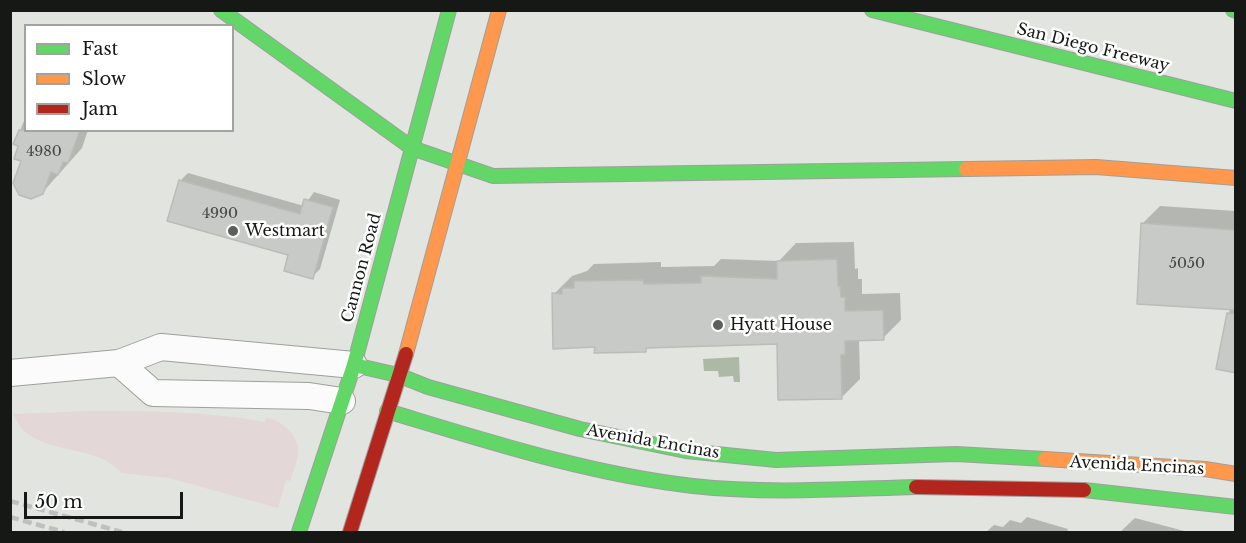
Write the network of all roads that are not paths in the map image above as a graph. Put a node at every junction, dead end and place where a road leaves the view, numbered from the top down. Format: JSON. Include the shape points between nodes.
{"nodes":[{"id":1,"x":221,"y":10,"type":"edge"},
{"id":2,"x":449,"y":10,"type":"edge"},
{"id":3,"x":499,"y":10,"type":"edge"},
{"id":4,"x":872,"y":10,"type":"edge"},
{"id":5,"x":1236,"y":101,"type":"edge"},
{"id":6,"x":412,"y":148,"type":"junction"},
{"id":7,"x":457,"y":164,"type":"junction"},
{"id":8,"x":1236,"y":178,"type":"edge"},
{"id":9,"x":119,"y":363,"type":"junction"},
{"id":10,"x":354,"y":365,"type":"junction"},
{"id":11,"x":10,"y":373,"type":"edge"},
{"id":12,"x":398,"y":375,"type":"junction"},
{"id":13,"x":342,"y":401,"type":"junction"},
{"id":14,"x":387,"y":411,"type":"junction"},
{"id":15,"x":1236,"y":474,"type":"edge"},
{"id":16,"x":1236,"y":507,"type":"edge"},
{"id":17,"x":299,"y":532,"type":"edge"},
{"id":18,"x":350,"y":532,"type":"edge"}],
"edges":[{"from":1,"to":6,"type":"main road"},
{"from":2,"to":6,"type":"main road","name":"Cannon Road"},
{"from":3,"to":7,"type":"main road"},
{"from":4,"to":5,"type":"main road","name":"San Diego Freeway"},
{"from":6,"to":7,"type":"main road"},
{"from":6,"to":10,"type":"main road","name":"Cannon Road"},
{"from":7,"to":8,"type":"main road","via":[[493,176],[1096,167]]},
{"from":7,"to":12,"type":"main road"},
{"from":9,"to":10,"type":"street","name":"Avenida Encinas","via":[[161,347]]},
{"from":9,"to":11,"type":"street","name":"Avenida Encinas"},
{"from":9,"to":13,"type":"street","via":[[153,393],[309,396]]},
{"from":10,"to":12,"type":"main road","name":"Avenida Encinas"},
{"from":10,"to":13,"type":"main road","name":"Cannon Road"},
{"from":12,"to":14,"type":"main road"},
{"from":12,"to":15,"type":"main road","name":"Avenida Encinas","via":[[580,429],[686,451],[776,460],[956,454]]},
{"from":13,"to":17,"type":"main road","name":"Cannon Road"},
{"from":14,"to":16,"type":"main road","name":"Avenida Encinas","via":[[525,452],[666,483],[804,491],[1077,489]]},
{"from":14,"to":18,"type":"main road"}]}
